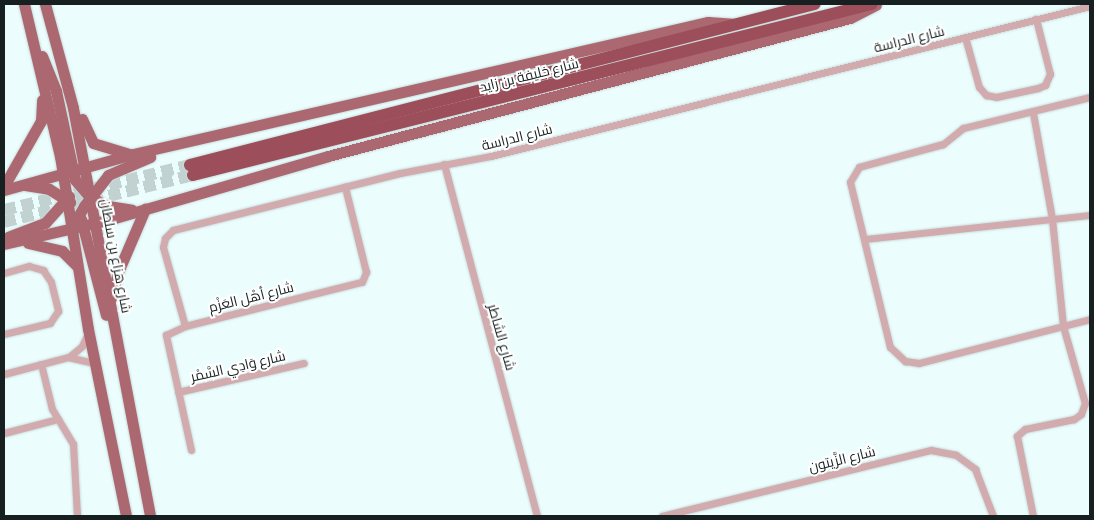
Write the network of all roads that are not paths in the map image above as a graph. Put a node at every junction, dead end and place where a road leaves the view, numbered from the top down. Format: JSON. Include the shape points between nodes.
{"nodes":[{"id":1,"x":24,"y":4,"type":"edge"},
{"id":2,"x":45,"y":4,"type":"edge"},
{"id":3,"x":815,"y":4,"type":"edge"},
{"id":4,"x":872,"y":4,"type":"edge"},
{"id":5,"x":877,"y":4,"type":"edge"},
{"id":6,"x":1090,"y":6,"type":"edge"},
{"id":7,"x":1036,"y":20,"type":"junction"},
{"id":8,"x":736,"y":24,"type":"junction"},
{"id":9,"x":965,"y":37,"type":"junction"},
{"id":10,"x":35,"y":44,"type":"junction"},
{"id":11,"x":60,"y":52,"type":"junction"},
{"id":12,"x":1090,"y":97,"type":"edge"},
{"id":13,"x":1033,"y":113,"type":"junction"},
{"id":14,"x":255,"y":129,"type":"junction"},
{"id":15,"x":133,"y":154,"type":"junction"},
{"id":16,"x":444,"y":164,"type":"junction"},
{"id":17,"x":74,"y":171,"type":"junction"},
{"id":18,"x":18,"y":185,"type":"junction"},
{"id":19,"x":4,"y":186,"type":"edge"},
{"id":20,"x":345,"y":187,"type":"junction"},
{"id":21,"x":4,"y":190,"type":"edge"},
{"id":22,"x":90,"y":197,"type":"junction"},
{"id":23,"x":67,"y":199,"type":"junction"},
{"id":24,"x":143,"y":210,"type":"junction"},
{"id":25,"x":78,"y":213,"type":"junction"},
{"id":26,"x":1090,"y":215,"type":"edge"},
{"id":27,"x":1052,"y":219,"type":"junction"},
{"id":28,"x":83,"y":226,"type":"junction"},
{"id":29,"x":4,"y":238,"type":"edge"},
{"id":30,"x":865,"y":239,"type":"junction"},
{"id":31,"x":4,"y":245,"type":"edge"},
{"id":32,"x":79,"y":270,"type":"junction"},
{"id":33,"x":4,"y":273,"type":"edge"},
{"id":34,"x":110,"y":304,"type":"junction"},
{"id":35,"x":1090,"y":319,"type":"edge"},
{"id":36,"x":185,"y":326,"type":"junction"},
{"id":37,"x":1063,"y":326,"type":"junction"},
{"id":38,"x":88,"y":329,"type":"junction"},
{"id":39,"x":4,"y":334,"type":"edge"},
{"id":40,"x":116,"y":336,"type":"junction"},
{"id":41,"x":68,"y":357,"type":"junction"},
{"id":42,"x":304,"y":363,"type":"dead end"},
{"id":43,"x":41,"y":364,"type":"junction"},
{"id":44,"x":96,"y":364,"type":"junction"},
{"id":45,"x":4,"y":374,"type":"edge"},
{"id":46,"x":178,"y":392,"type":"junction"},
{"id":47,"x":58,"y":419,"type":"junction"},
{"id":48,"x":4,"y":433,"type":"edge"},
{"id":49,"x":191,"y":450,"type":"dead end"},
{"id":50,"x":687,"y":513,"type":"edge"},
{"id":51,"x":77,"y":516,"type":"edge"},
{"id":52,"x":126,"y":516,"type":"edge"},
{"id":53,"x":150,"y":516,"type":"edge"},
{"id":54,"x":537,"y":516,"type":"edge"},
{"id":55,"x":662,"y":516,"type":"edge"},
{"id":56,"x":993,"y":516,"type":"edge"},
{"id":57,"x":1033,"y":516,"type":"edge"}],
"edges":[{"from":1,"to":10,"type":"main road"},
{"from":2,"to":11,"type":"main road"},
{"from":3,"to":8,"type":"highway","name":"شارع خليفة بن زايد"},
{"from":4,"to":8,"type":"highway","name":"شارع خليفة بن زايد","via":[[192,170]]},
{"from":5,"to":24,"type":"main road","via":[[850,18],[328,156]]},
{"from":6,"to":7,"type":"street","name":"شارع الدراسة"},
{"from":7,"to":9,"type":"street","name":"شارع الدراسة"},
{"from":7,"to":9,"type":"street","name":"شارع الدراسة","via":[[1050,74],[1045,85],[1038,88],[996,97],[983,93]]},
{"from":8,"to":14,"type":"main road","via":[[708,22]]},
{"from":9,"to":16,"type":"street","name":"شارع الدراسة","via":[[491,156]]},
{"from":10,"to":17,"type":"main road","via":[[51,76]]},
{"from":10,"to":19,"type":"main road","via":[[43,114]]},
{"from":11,"to":15,"type":"main road","via":[[69,62],[88,137],[102,148]]},
{"from":11,"to":17,"type":"main road","via":[[78,133]]},
{"from":12,"to":13,"type":"street"},
{"from":13,"to":27,"type":"street"},
{"from":13,"to":30,"type":"street","via":[[962,128],[945,143],[855,170],[850,182]]},
{"from":14,"to":15,"type":"main road"},
{"from":14,"to":22,"type":"main road","via":[[124,166],[108,175]]},
{"from":15,"to":17,"type":"main road"},
{"from":16,"to":20,"type":"street","name":"شارع الدراسة"},
{"from":16,"to":54,"type":"street","name":"شارع الشاطر"},
{"from":17,"to":18,"type":"main road"},
{"from":17,"to":22,"type":"main road"},
{"from":17,"to":23,"type":"main road"},
{"from":18,"to":21,"type":"main road"},
{"from":18,"to":23,"type":"main road","via":[[43,187]]},
{"from":20,"to":36,"type":"street","name":"شارع الدراسة","via":[[168,233],[164,249]]},
{"from":20,"to":36,"type":"street","name":"شارع أهْل العَزْم","via":[[366,272],[362,282]]},
{"from":22,"to":24,"type":"main road","via":[[108,206]]},
{"from":22,"to":25,"type":"main road"},
{"from":22,"to":28,"type":"main road","name":"شارع هزاع بن سلطان"},
{"from":23,"to":25,"type":"main road"},
{"from":23,"to":28,"type":"main road","name":"شارع هزاع بن سلطان"},
{"from":23,"to":29,"type":"main road","via":[[38,228]]},
{"from":24,"to":28,"type":"main road"},
{"from":24,"to":34,"type":"main road","via":[[118,272]]},
{"from":25,"to":28,"type":"main road"},
{"from":26,"to":27,"type":"street"},
{"from":27,"to":30,"type":"street"},
{"from":27,"to":37,"type":"street"},
{"from":28,"to":31,"type":"main road"},
{"from":28,"to":32,"type":"main road","name":"شارع هزاع بن سلطان"},
{"from":28,"to":34,"type":"main road","name":"شارع هزاع بن سلطان"},
{"from":28,"to":40,"type":"main road","via":[[97,287]]},
{"from":30,"to":37,"type":"street","via":[[890,347],[905,361],[919,363]]},
{"from":31,"to":32,"type":"main road","via":[[31,243],[54,248],[69,256]]},
{"from":32,"to":38,"type":"main road","name":"شارع هزاع بن سلطان"},
{"from":33,"to":39,"type":"street","via":[[29,266],[43,270],[52,282],[58,311],[50,323]]},
{"from":34,"to":40,"type":"main road","name":"شارع هزاع بن سلطان"},
{"from":35,"to":37,"type":"street"},
{"from":36,"to":46,"type":"street","name":"شارع أهْل العَزْم","via":[[170,330],[165,337]]},
{"from":37,"to":57,"type":"street","via":[[1085,407],[1074,419],[1025,429],[1017,436]]},
{"from":38,"to":41,"type":"street","via":[[82,346]]},
{"from":38,"to":44,"type":"main road","name":"شارع هزاع بن سلطان"},
{"from":40,"to":53,"type":"main road","name":"شارع هزاع بن سلطان"},
{"from":41,"to":43,"type":"street"},
{"from":41,"to":44,"type":"street"},
{"from":42,"to":46,"type":"street","name":"شارع وَادِي السَّمْر"},
{"from":43,"to":45,"type":"street"},
{"from":43,"to":47,"type":"street"},
{"from":44,"to":52,"type":"main road","name":"شارع هزاع بن سلطان"},
{"from":46,"to":49,"type":"street","name":"شارع أهْل العَزْم"},
{"from":47,"to":48,"type":"street"},
{"from":47,"to":51,"type":"street","via":[[75,453]]},
{"from":50,"to":55,"type":"street","name":"شارع الزَّيتون"},
{"from":50,"to":56,"type":"street","name":"شارع الزَّيتون","via":[[931,450],[956,454],[976,469]]}]}
